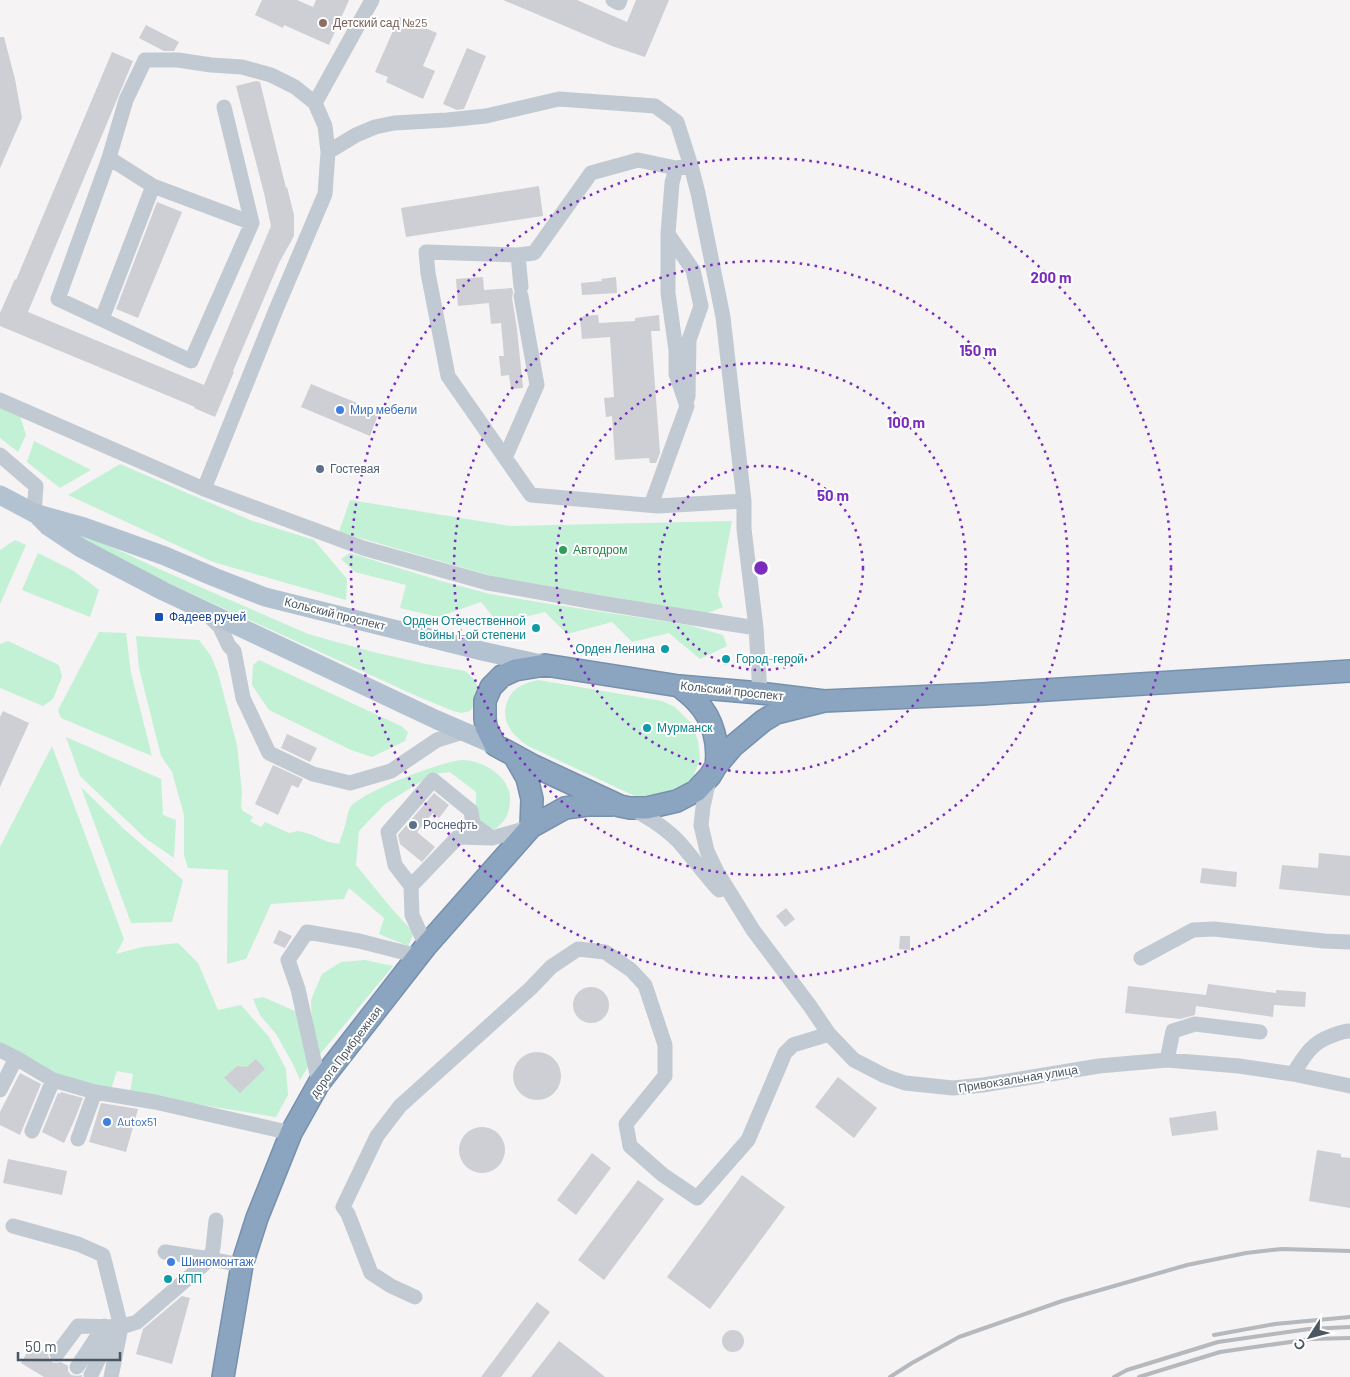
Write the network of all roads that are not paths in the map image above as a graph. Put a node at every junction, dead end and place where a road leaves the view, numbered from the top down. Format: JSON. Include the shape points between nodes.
{"nodes":[{"id":1,"x":372,"y":0,"type":"edge"},
{"id":2,"x":613,"y":0,"type":"edge"},
{"id":3,"x":620,"y":0,"type":"edge"},
{"id":4,"x":314,"y":103,"type":"junction"},
{"id":5,"x":224,"y":107,"type":"dead end"},
{"id":6,"x":328,"y":152,"type":"junction"},
{"id":7,"x":110,"y":158,"type":"junction"},
{"id":8,"x":684,"y":167,"type":"junction"},
{"id":9,"x":153,"y":186,"type":"junction"},
{"id":10,"x":252,"y":223,"type":"junction"},
{"id":11,"x":668,"y":234,"type":"junction"},
{"id":12,"x":518,"y":255,"type":"junction"},
{"id":13,"x":102,"y":319,"type":"junction"},
{"id":14,"x":0,"y":400,"type":"edge"},
{"id":15,"x":687,"y":406,"type":"junction"},
{"id":16,"x":0,"y":455,"type":"edge"},
{"id":17,"x":505,"y":458,"type":"junction"},
{"id":18,"x":204,"y":489,"type":"junction"},
{"id":19,"x":0,"y":495,"type":"edge"},
{"id":20,"x":744,"y":501,"type":"junction"},
{"id":21,"x":651,"y":505,"type":"junction"},
{"id":22,"x":34,"y":513,"type":"junction"},
{"id":23,"x":204,"y":610,"type":"junction"},
{"id":24,"x":756,"y":628,"type":"junction"},
{"id":25,"x":546,"y":665,"type":"junction"},
{"id":26,"x":1350,"y":671,"type":"edge"},
{"id":27,"x":678,"y":686,"type":"junction"},
{"id":28,"x":760,"y":693,"type":"junction"},
{"id":29,"x":824,"y":701,"type":"junction"},
{"id":30,"x":463,"y":732,"type":"junction"},
{"id":31,"x":495,"y":745,"type":"junction"},
{"id":32,"x":515,"y":757,"type":"junction"},
{"id":33,"x":713,"y":771,"type":"junction"},
{"id":34,"x":625,"y":807,"type":"junction"},
{"id":35,"x":531,"y":827,"type":"junction"},
{"id":36,"x":492,"y":838,"type":"junction"},
{"id":37,"x":411,"y":886,"type":"junction"},
{"id":38,"x":751,"y":928,"type":"junction"},
{"id":39,"x":1350,"y":942,"type":"edge"},
{"id":40,"x":422,"y":951,"type":"junction"},
{"id":41,"x":1141,"y":958,"type":"dead end"},
{"id":42,"x":1350,"y":1031,"type":"edge"},
{"id":43,"x":1260,"y":1032,"type":"dead end"},
{"id":44,"x":829,"y":1034,"type":"junction"},
{"id":45,"x":0,"y":1050,"type":"edge"},
{"id":46,"x":16,"y":1058,"type":"junction"},
{"id":47,"x":1167,"y":1060,"type":"junction"},
{"id":48,"x":1293,"y":1074,"type":"junction"},
{"id":49,"x":53,"y":1080,"type":"junction"},
{"id":50,"x":319,"y":1083,"type":"junction"},
{"id":51,"x":1350,"y":1086,"type":"edge"},
{"id":52,"x":0,"y":1090,"type":"edge"},
{"id":53,"x":95,"y":1092,"type":"junction"},
{"id":54,"x":32,"y":1131,"type":"dead end"},
{"id":55,"x":291,"y":1132,"type":"junction"},
{"id":56,"x":78,"y":1139,"type":"dead end"},
{"id":57,"x":216,"y":1220,"type":"dead end"},
{"id":58,"x":13,"y":1226,"type":"dead end"},
{"id":59,"x":165,"y":1252,"type":"dead end"},
{"id":60,"x":210,"y":1260,"type":"junction"},
{"id":61,"x":242,"y":1266,"type":"junction"},
{"id":62,"x":415,"y":1297,"type":"dead end"},
{"id":63,"x":113,"y":1326,"type":"junction"},
{"id":64,"x":57,"y":1354,"type":"dead end"},
{"id":65,"x":77,"y":1367,"type":"dead end"},
{"id":66,"x":91,"y":1375,"type":"dead end"},
{"id":67,"x":111,"y":1377,"type":"edge"},
{"id":68,"x":224,"y":1377,"type":"edge"}],
"edges":[{"from":1,"to":4,"type":"street"},
{"from":2,"to":3,"type":"street"},
{"from":4,"to":6,"type":"street","via":[[325,126]]},
{"from":4,"to":7,"type":"street","via":[[295,87],[271,75],[242,67],[145,60],[126,100]]},
{"from":5,"to":10,"type":"street"},
{"from":6,"to":8,"type":"street","via":[[375,127],[486,116],[559,99],[655,106],[677,122]]},
{"from":6,"to":18,"type":"street","via":[[325,194]]},
{"from":7,"to":9,"type":"street"},
{"from":7,"to":13,"type":"street","via":[[58,299]]},
{"from":8,"to":11,"type":"street","via":[[672,184]]},
{"from":8,"to":12,"type":"street","via":[[638,160],[592,173],[534,253]]},
{"from":8,"to":20,"type":"street","via":[[698,193],[723,317]]},
{"from":9,"to":10,"type":"street"},
{"from":9,"to":13,"type":"street"},
{"from":10,"to":13,"type":"street","via":[[191,361]]},
{"from":11,"to":15,"type":"street","via":[[668,294],[676,374]]},
{"from":11,"to":15,"type":"street","via":[[694,270],[702,306],[689,340]]},
{"from":12,"to":17,"type":"street","via":[[537,385]]},
{"from":12,"to":17,"type":"street","via":[[426,252],[448,376]]},
{"from":14,"to":18,"type":"street"},
{"from":15,"to":21,"type":"street"},
{"from":16,"to":22,"type":"street","via":[[36,486]]},
{"from":17,"to":21,"type":"street","via":[[531,495]]},
{"from":18,"to":24,"type":"street","via":[[363,548],[488,583]]},
{"from":19,"to":22,"type":"main road","name":"Кольский проспект"},
{"from":20,"to":21,"type":"street"},
{"from":20,"to":24,"type":"street","via":[[744,529]]},
{"from":22,"to":23,"type":"main road","name":"Кольский проспект","via":[[81,548]]},
{"from":22,"to":25,"type":"main road","name":"Кольский проспект","via":[[165,556],[265,597]]},
{"from":23,"to":30,"type":"main road","name":"Кольский проспект"},
{"from":23,"to":30,"type":"street","via":[[220,627],[234,652],[243,698],[269,753],[312,774],[350,783],[391,771],[438,740]]},
{"from":24,"to":28,"type":"street"},
{"from":25,"to":27,"type":"highway","name":"Кольский проспект"},
{"from":25,"to":31,"type":"highway","via":[[515,670],[502,676],[491,687],[485,701],[485,718]]},
{"from":26,"to":29,"type":"highway"},
{"from":27,"to":28,"type":"highway","name":"Кольский проспект"},
{"from":27,"to":33,"type":"highway","via":[[697,701],[708,716],[718,751]]},
{"from":28,"to":29,"type":"highway","name":"Кольский проспект"},
{"from":29,"to":33,"type":"highway","name":"дорога Прибрежная","via":[[776,713],[763,721],[733,746]]},
{"from":30,"to":31,"type":"main road","name":"Кольский проспект"},
{"from":31,"to":32,"type":"highway","name":"Кольский проспект"},
{"from":32,"to":34,"type":"highway","name":"Кольский проспект"},
{"from":32,"to":35,"type":"highway","via":[[527,778],[532,799]]},
{"from":33,"to":34,"type":"highway","name":"дорога Прибрежная","via":[[696,791],[677,801],[647,808]]},
{"from":33,"to":38,"type":"street","via":[[700,825],[716,872]]},
{"from":34,"to":35,"type":"highway","name":"дорога Прибрежная","via":[[587,805],[565,808]]},
{"from":34,"to":38,"type":"street","via":[[646,817],[678,841]]},
{"from":35,"to":36,"type":"street"},
{"from":35,"to":40,"type":"highway","name":"дорога Прибрежная"},
{"from":36,"to":37,"type":"street","via":[[458,837]]},
{"from":36,"to":37,"type":"street","via":[[472,824],[471,811],[433,780],[388,832],[395,865]]},
{"from":37,"to":40,"type":"street","via":[[412,915]]},
{"from":38,"to":44,"type":"street","name":"Привокзальная улица"},
{"from":39,"to":41,"type":"street","via":[[1214,929],[1193,930]]},
{"from":40,"to":50,"type":"highway","name":"дорога Прибрежная"},
{"from":40,"to":50,"type":"street","via":[[307,932],[288,960],[298,989]]},
{"from":42,"to":48,"type":"street","via":[[1321,1040],[1308,1051]]},
{"from":43,"to":47,"type":"street","via":[[1195,1024],[1172,1031]]},
{"from":44,"to":47,"type":"street","name":"Привокзальная улица","via":[[854,1060],[885,1076],[905,1083],[953,1088],[1099,1066]]},
{"from":44,"to":62,"type":"street","via":[[792,1045],[785,1053],[748,1140],[697,1198],[630,1146],[626,1124],[665,1076],[665,1045],[644,985],[631,970],[605,952],[578,949],[551,967],[400,1106],[377,1136],[343,1207],[362,1245],[371,1273]]},
{"from":45,"to":46,"type":"street"},
{"from":46,"to":49,"type":"street"},
{"from":46,"to":52,"type":"street"},
{"from":47,"to":48,"type":"street","name":"Привокзальная улица"},
{"from":48,"to":51,"type":"street","name":"Привокзальная улица"},
{"from":49,"to":53,"type":"street"},
{"from":49,"to":54,"type":"street"},
{"from":50,"to":55,"type":"highway","name":"дорога Прибрежная"},
{"from":53,"to":55,"type":"street"},
{"from":53,"to":56,"type":"street"},
{"from":55,"to":61,"type":"highway","name":"дорога Прибрежная"},
{"from":57,"to":60,"type":"street"},
{"from":58,"to":63,"type":"street","via":[[78,1244],[103,1255]]},
{"from":59,"to":60,"type":"street"},
{"from":60,"to":61,"type":"street"},
{"from":60,"to":63,"type":"street","via":[[137,1322]]},
{"from":61,"to":68,"type":"highway","name":"дорога Прибрежная"},
{"from":63,"to":64,"type":"street","via":[[78,1326]]},
{"from":63,"to":65,"type":"street"},
{"from":63,"to":66,"type":"street"},
{"from":63,"to":67,"type":"street"}]}
